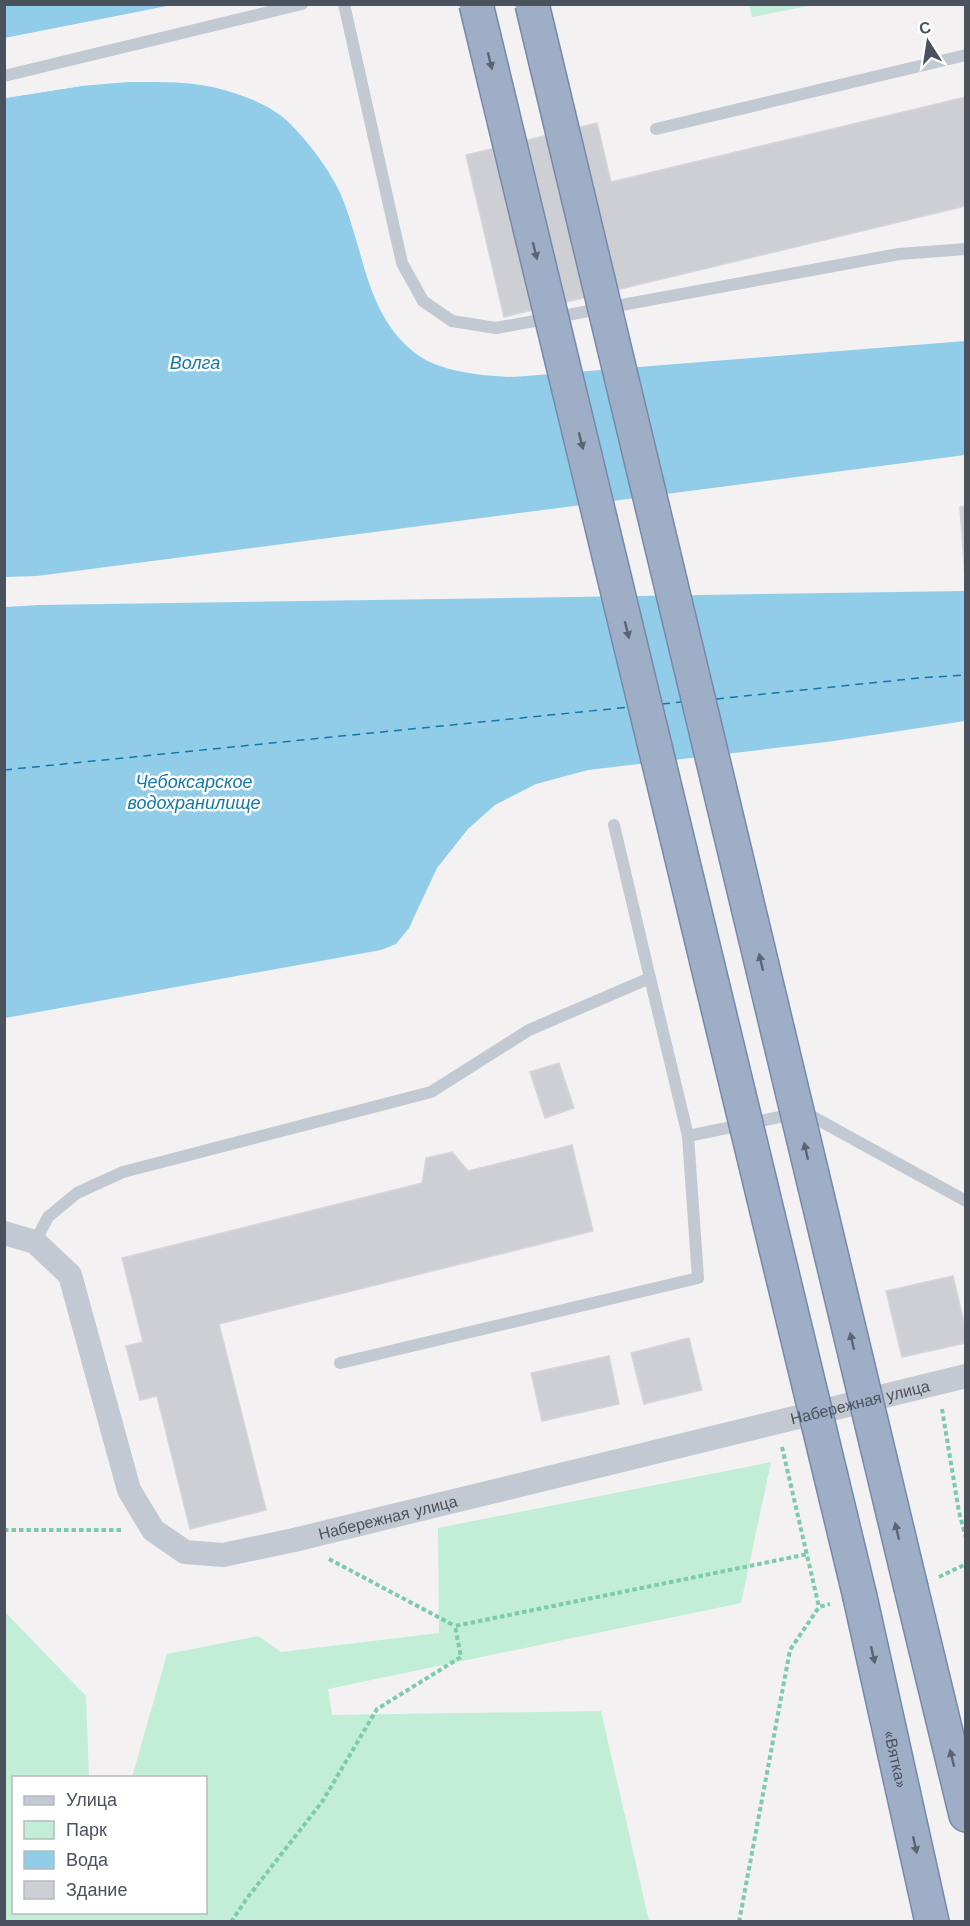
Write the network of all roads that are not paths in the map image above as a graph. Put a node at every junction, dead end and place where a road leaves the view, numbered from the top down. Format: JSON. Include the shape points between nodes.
{"nodes":[{"id":1,"x":302,"y":4,"type":"edge"},
{"id":2,"x":344,"y":4,"type":"edge"},
{"id":3,"x":476,"y":4,"type":"edge"},
{"id":4,"x":532,"y":4,"type":"edge"},
{"id":5,"x":966,"y":55,"type":"edge"},
{"id":6,"x":4,"y":76,"type":"edge"},
{"id":7,"x":656,"y":129,"type":"dead end"},
{"id":8,"x":966,"y":249,"type":"edge"},
{"id":9,"x":614,"y":825,"type":"dead end"},
{"id":10,"x":650,"y":978,"type":"junction"},
{"id":11,"x":688,"y":1137,"type":"junction"},
{"id":12,"x":966,"y":1201,"type":"edge"},
{"id":13,"x":4,"y":1233,"type":"edge"},
{"id":14,"x":35,"y":1242,"type":"junction"},
{"id":15,"x":340,"y":1363,"type":"dead end"},
{"id":16,"x":966,"y":1376,"type":"edge"},
{"id":17,"x":966,"y":1815,"type":"edge"},
{"id":18,"x":932,"y":1922,"type":"edge"}],
"edges":[{"from":1,"to":6,"type":"lane"},
{"from":2,"to":8,"type":"lane","via":[[402,263],[423,301],[452,321],[496,328],[899,254]]},
{"from":3,"to":18,"type":"highway","name":"«Вятка»","one_way":true,"bridge":true,"via":[[860,1598]]},
{"from":17,"to":4,"type":"highway","one_way":true,"bridge":true},
{"from":5,"to":7,"type":"lane"},
{"from":9,"to":10,"type":"lane"},
{"from":10,"to":11,"type":"lane"},
{"from":10,"to":14,"type":"lane","via":[[529,1030],[431,1092],[123,1172],[77,1193],[48,1217]]},
{"from":11,"to":12,"type":"lane","via":[[804,1112]]},
{"from":11,"to":15,"type":"lane","via":[[698,1278]]},
{"from":13,"to":14,"type":"street","name":"Набережная улица"},
{"from":14,"to":16,"type":"street","name":"Набережная улица","via":[[70,1275],[129,1490],[153,1530],[184,1552],[223,1554],[294,1540]]}]}
